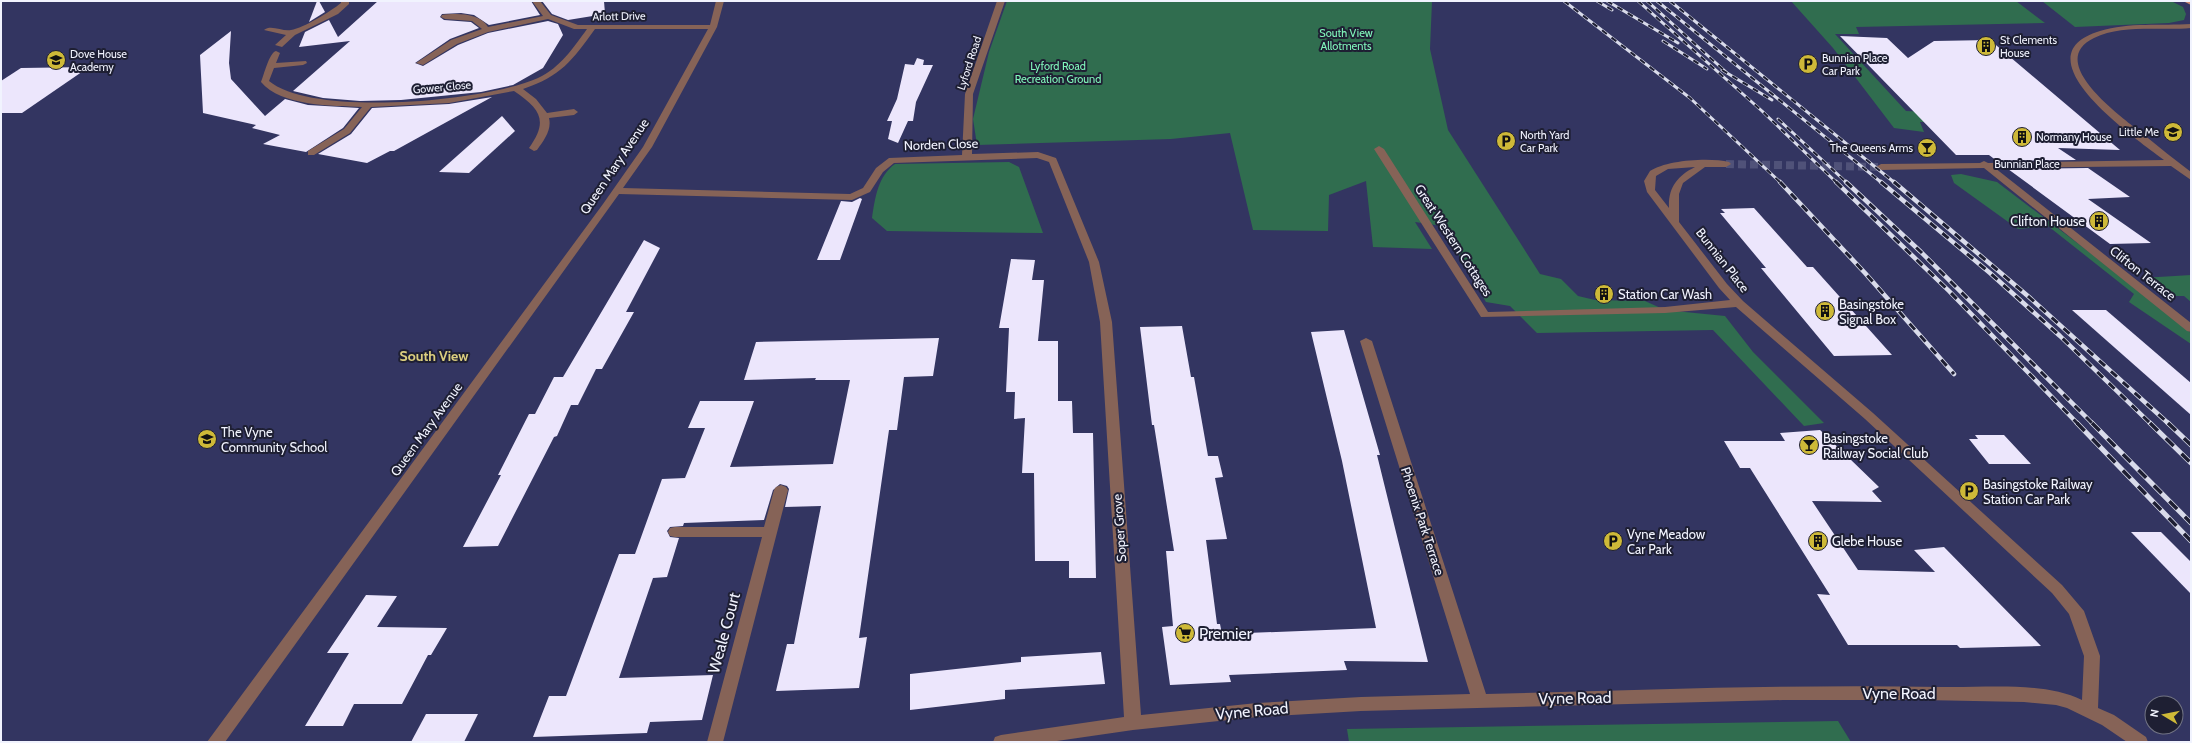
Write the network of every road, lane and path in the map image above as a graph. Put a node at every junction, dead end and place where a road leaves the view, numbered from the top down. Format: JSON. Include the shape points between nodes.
{"nodes":[{"id":1,"x":345,"y":1,"type":"edge"},
{"id":2,"x":536,"y":1,"type":"edge"},
{"id":3,"x":720,"y":1,"type":"edge"},
{"id":4,"x":1001,"y":1,"type":"edge"},
{"id":5,"x":2187,"y":1,"type":"edge"},
{"id":6,"x":2191,"y":3,"type":"edge"},
{"id":7,"x":445,"y":17,"type":"dead end"},
{"id":8,"x":548,"y":17,"type":"junction"},
{"id":9,"x":2191,"y":26,"type":"edge"},
{"id":10,"x":713,"y":27,"type":"junction"},
{"id":11,"x":592,"y":28,"type":"junction"},
{"id":12,"x":2164,"y":28,"type":"junction"},
{"id":13,"x":268,"y":30,"type":"dead end"},
{"id":14,"x":486,"y":30,"type":"junction"},
{"id":15,"x":292,"y":32,"type":"junction"},
{"id":16,"x":2191,"y":33,"type":"edge"},
{"id":17,"x":303,"y":63,"type":"dead end"},
{"id":18,"x":420,"y":63,"type":"dead end"},
{"id":19,"x":270,"y":66,"type":"junction"},
{"id":20,"x":517,"y":89,"type":"junction"},
{"id":21,"x":368,"y":106,"type":"junction"},
{"id":22,"x":574,"y":112,"type":"dead end"},
{"id":23,"x":545,"y":116,"type":"junction"},
{"id":24,"x":534,"y":148,"type":"dead end"},
{"id":25,"x":1379,"y":149,"type":"dead end"},
{"id":26,"x":311,"y":153,"type":"dead end"},
{"id":27,"x":967,"y":157,"type":"junction"},
{"id":28,"x":2173,"y":163,"type":"junction"},
{"id":29,"x":1706,"y":164,"type":"junction"},
{"id":30,"x":1726,"y":164,"type":"tunnel mouth"},
{"id":31,"x":1984,"y":164,"type":"junction"},
{"id":32,"x":1880,"y":166,"type":"tunnel mouth"},
{"id":33,"x":2191,"y":177,"type":"edge"},
{"id":34,"x":616,"y":191,"type":"junction"},
{"id":35,"x":1675,"y":221,"type":"junction"},
{"id":36,"x":1739,"y":303,"type":"junction"},
{"id":37,"x":2191,"y":328,"type":"edge"},
{"id":38,"x":1108,"y":333,"type":"joint"},
{"id":39,"x":1366,"y":341,"type":"dead end"},
{"id":40,"x":781,"y":490,"type":"dead end"},
{"id":41,"x":675,"y":532,"type":"dead end"},
{"id":42,"x":768,"y":532,"type":"junction"},
{"id":43,"x":1480,"y":700,"type":"junction"},
{"id":44,"x":2090,"y":710,"type":"junction"},
{"id":45,"x":1132,"y":723,"type":"junction"},
{"id":46,"x":215,"y":742,"type":"edge"},
{"id":47,"x":715,"y":742,"type":"edge"},
{"id":48,"x":1001,"y":742,"type":"edge"},
{"id":49,"x":2140,"y":742,"type":"edge"}],
"edges":[{"from":1,"to":15,"type":"street","via":[[345,4],[335,12]]},
{"from":2,"to":8,"type":"street"},
{"from":3,"to":10,"type":"street","name":"Queen Mary Avenue"},
{"from":4,"to":27,"type":"street","name":"Lyford Road","via":[[969,94]]},
{"from":5,"to":6,"type":"main road"},
{"from":7,"to":14,"type":"street","via":[[467,18],[480,22]]},
{"from":8,"to":11,"type":"street","name":"Arlott Drive","via":[[568,25]]},
{"from":8,"to":14,"type":"street"},
{"from":9,"to":12,"type":"street"},
{"from":10,"to":11,"type":"street","name":"Arlott Drive"},
{"from":10,"to":34,"type":"street","name":"Queen Mary Avenue","via":[[647,147]]},
{"from":11,"to":20,"type":"street","name":"Gower Close","via":[[561,68]]},
{"from":12,"to":16,"type":"street"},
{"from":12,"to":28,"type":"street","via":[[2121,29],[2092,35],[2077,46],[2074,64],[2081,82],[2101,104]]},
{"from":13,"to":15,"type":"street"},
{"from":14,"to":18,"type":"street","via":[[454,42]]},
{"from":15,"to":19,"type":"street","name":"Gower Close","via":[[277,49]]},
{"from":17,"to":19,"type":"street"},
{"from":19,"to":21,"type":"street","name":"Gower Close","via":[[265,82],[278,91],[309,100]]},
{"from":20,"to":21,"type":"street","name":"Gower Close","via":[[473,97]]},
{"from":20,"to":23,"type":"street","via":[[535,101]]},
{"from":21,"to":26,"type":"street","via":[[347,131]]},
{"from":22,"to":23,"type":"street"},
{"from":23,"to":24,"type":"street","via":[[544,137]]},
{"from":25,"to":36,"type":"street","name":"Great Western Cottages","via":[[1485,315],[1665,310]]},
{"from":27,"to":34,"type":"street","name":"Norden Close","via":[[892,160],[878,170],[867,190],[852,198]]},
{"from":27,"to":38,"type":"street","name":"Norden Close","via":[[1038,155],[1053,160],[1094,262]]},
{"from":28,"to":31,"type":"street","name":"Bunnian Place"},
{"from":28,"to":33,"type":"street"},
{"from":29,"to":30,"type":"street","name":"Bunnian Place"},
{"from":29,"to":35,"type":"street","name":"Bunnian Place","via":[[1685,174],[1675,187],[1672,203]]},
{"from":29,"to":35,"type":"street","name":"Bunnian Place","via":[[1665,166],[1653,172],[1649,180],[1650,190]]},
{"from":31,"to":32,"type":"street","name":"Bunnian Place"},
{"from":31,"to":37,"type":"street","name":"Clifton Terrace"},
{"from":34,"to":46,"type":"street","name":"Queen Mary Avenue"},
{"from":35,"to":36,"type":"street","name":"Bunnian Place","via":[[1723,286]]},
{"from":36,"to":44,"type":"street","name":"Bunnian Place","via":[[1869,416],[2057,589],[2076,612],[2092,656]]},
{"from":38,"to":45,"type":"street","name":"Soper Grove","via":[[1110,401]]},
{"from":39,"to":43,"type":"street","name":"Phoenix Park Terrace"},
{"from":40,"to":42,"type":"street","name":"Weale Court"},
{"from":41,"to":42,"type":"street"},
{"from":42,"to":47,"type":"street","name":"Weale Court"},
{"from":43,"to":44,"type":"street","name":"Vyne Road","via":[[1784,693],[2024,694],[2056,698]]},
{"from":43,"to":45,"type":"street","name":"Vyne Road","via":[[1264,710]]},
{"from":44,"to":49,"type":"street","name":"Vyne Road"},
{"from":45,"to":48,"type":"street","name":"Vyne Road"}]}
